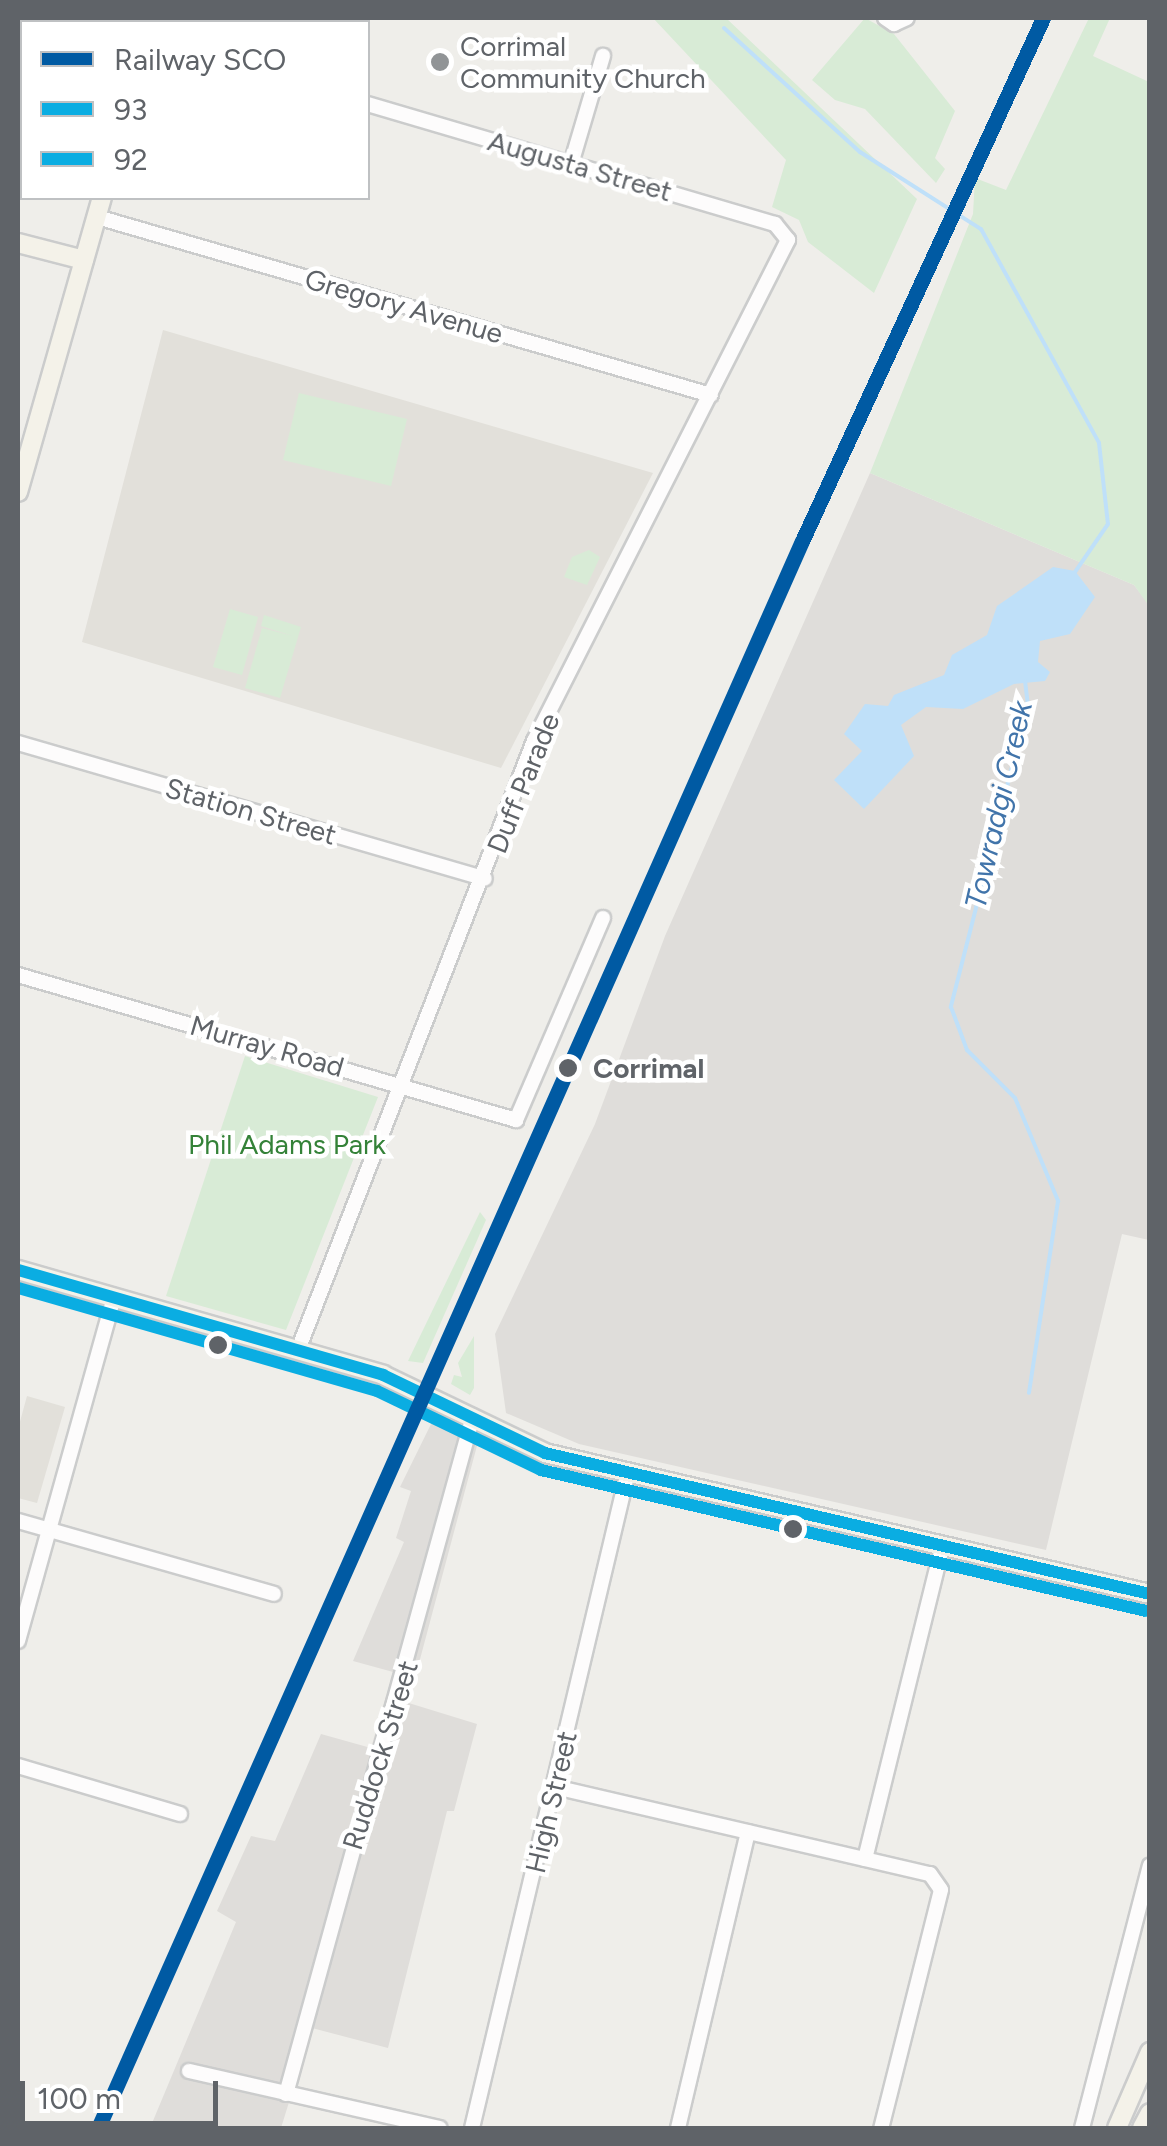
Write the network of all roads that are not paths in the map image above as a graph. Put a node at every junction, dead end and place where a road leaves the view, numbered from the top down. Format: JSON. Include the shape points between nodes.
{"nodes":[{"id":1,"x":885,"y":18,"type":"edge"},
{"id":2,"x":906,"y":18,"type":"edge"},
{"id":3,"x":603,"y":56,"type":"dead end"},
{"id":4,"x":370,"y":105,"type":"edge"},
{"id":5,"x":571,"y":164,"type":"junction"},
{"id":6,"x":101,"y":200,"type":"edge"},
{"id":7,"x":97,"y":217,"type":"junction"},
{"id":8,"x":789,"y":234,"type":"joint"},
{"id":9,"x":18,"y":243,"type":"edge"},
{"id":10,"x":84,"y":260,"type":"junction"},
{"id":11,"x":711,"y":395,"type":"junction"},
{"id":12,"x":18,"y":492,"type":"edge"},
{"id":13,"x":18,"y":743,"type":"edge"},
{"id":14,"x":485,"y":879,"type":"junction"},
{"id":15,"x":603,"y":918,"type":"dead end"},
{"id":16,"x":18,"y":975,"type":"edge"},
{"id":17,"x":404,"y":1085,"type":"junction"},
{"id":18,"x":18,"y":1270,"type":"edge"},
{"id":19,"x":114,"y":1297,"type":"junction"},
{"id":20,"x":298,"y":1350,"type":"junction"},
{"id":21,"x":474,"y":1416,"type":"junction"},
{"id":22,"x":626,"y":1476,"type":"junction"},
{"id":23,"x":18,"y":1521,"type":"edge"},
{"id":24,"x":49,"y":1530,"type":"junction"},
{"id":25,"x":942,"y":1546,"type":"junction"},
{"id":26,"x":274,"y":1594,"type":"dead end"},
{"id":27,"x":1150,"y":1594,"type":"edge"},
{"id":28,"x":18,"y":1641,"type":"edge"},
{"id":29,"x":18,"y":1766,"type":"edge"},
{"id":30,"x":555,"y":1787,"type":"junction"},
{"id":31,"x":180,"y":1814,"type":"dead end"},
{"id":32,"x":748,"y":1832,"type":"junction"},
{"id":33,"x":865,"y":1859,"type":"junction"},
{"id":34,"x":1150,"y":1866,"type":"edge"},
{"id":35,"x":1150,"y":2052,"type":"edge"},
{"id":36,"x":189,"y":2072,"type":"dead end"},
{"id":37,"x":286,"y":2094,"type":"junction"},
{"id":38,"x":1150,"y":2113,"type":"edge"},
{"id":39,"x":376,"y":2122,"type":"edge"},
{"id":40,"x":440,"y":2128,"type":"edge"},
{"id":41,"x":472,"y":2128,"type":"edge"},
{"id":42,"x":678,"y":2128,"type":"edge"},
{"id":43,"x":882,"y":2128,"type":"edge"},
{"id":44,"x":1082,"y":2128,"type":"edge"},
{"id":45,"x":1117,"y":2128,"type":"edge"},
{"id":46,"x":1142,"y":2128,"type":"edge"}],
"edges":[{"from":1,"to":2,"type":"street","via":[[894,24]]},
{"from":3,"to":5,"type":"street"},
{"from":4,"to":5,"type":"street","name":"Augusta Street"},
{"from":5,"to":8,"type":"street","name":"Augusta Street","via":[[775,224]]},
{"from":6,"to":7,"type":"main road"},
{"from":7,"to":10,"type":"main road"},
{"from":7,"to":11,"type":"street","name":"Gregory Avenue"},
{"from":8,"to":11,"type":"street","name":"Duff Parade"},
{"from":9,"to":10,"type":"main road"},
{"from":10,"to":12,"type":"main road"},
{"from":11,"to":14,"type":"street","name":"Duff Parade","via":[[534,741]]},
{"from":13,"to":14,"type":"street","name":"Station Street"},
{"from":14,"to":17,"type":"street","name":"Duff Parade"},
{"from":15,"to":17,"type":"street","name":"Murray Road","via":[[516,1120]]},
{"from":16,"to":17,"type":"street","name":"Murray Road"},
{"from":17,"to":20,"type":"street","name":"Duff Parade"},
{"from":18,"to":19,"type":"main road"},
{"from":19,"to":20,"type":"main road"},
{"from":19,"to":24,"type":"street"},
{"from":20,"to":21,"type":"main road","via":[[397,1380]]},
{"from":21,"to":22,"type":"main road","via":[[546,1453]]},
{"from":21,"to":37,"type":"street","name":"Ruddock Street"},
{"from":22,"to":25,"type":"main road"},
{"from":22,"to":30,"type":"street","name":"High Street"},
{"from":23,"to":24,"type":"street"},
{"from":24,"to":26,"type":"street"},
{"from":24,"to":28,"type":"street"},
{"from":25,"to":27,"type":"main road"},
{"from":25,"to":33,"type":"street"},
{"from":29,"to":31,"type":"street"},
{"from":30,"to":32,"type":"street"},
{"from":30,"to":41,"type":"street","name":"High Street"},
{"from":32,"to":33,"type":"street"},
{"from":32,"to":42,"type":"street"},
{"from":33,"to":43,"type":"street","via":[[930,1874],[941,1890]]},
{"from":34,"to":44,"type":"street"},
{"from":35,"to":45,"type":"main road"},
{"from":36,"to":37,"type":"street"},
{"from":37,"to":39,"type":"street"},
{"from":38,"to":46,"type":"main road"},
{"from":39,"to":40,"type":"street"}]}
